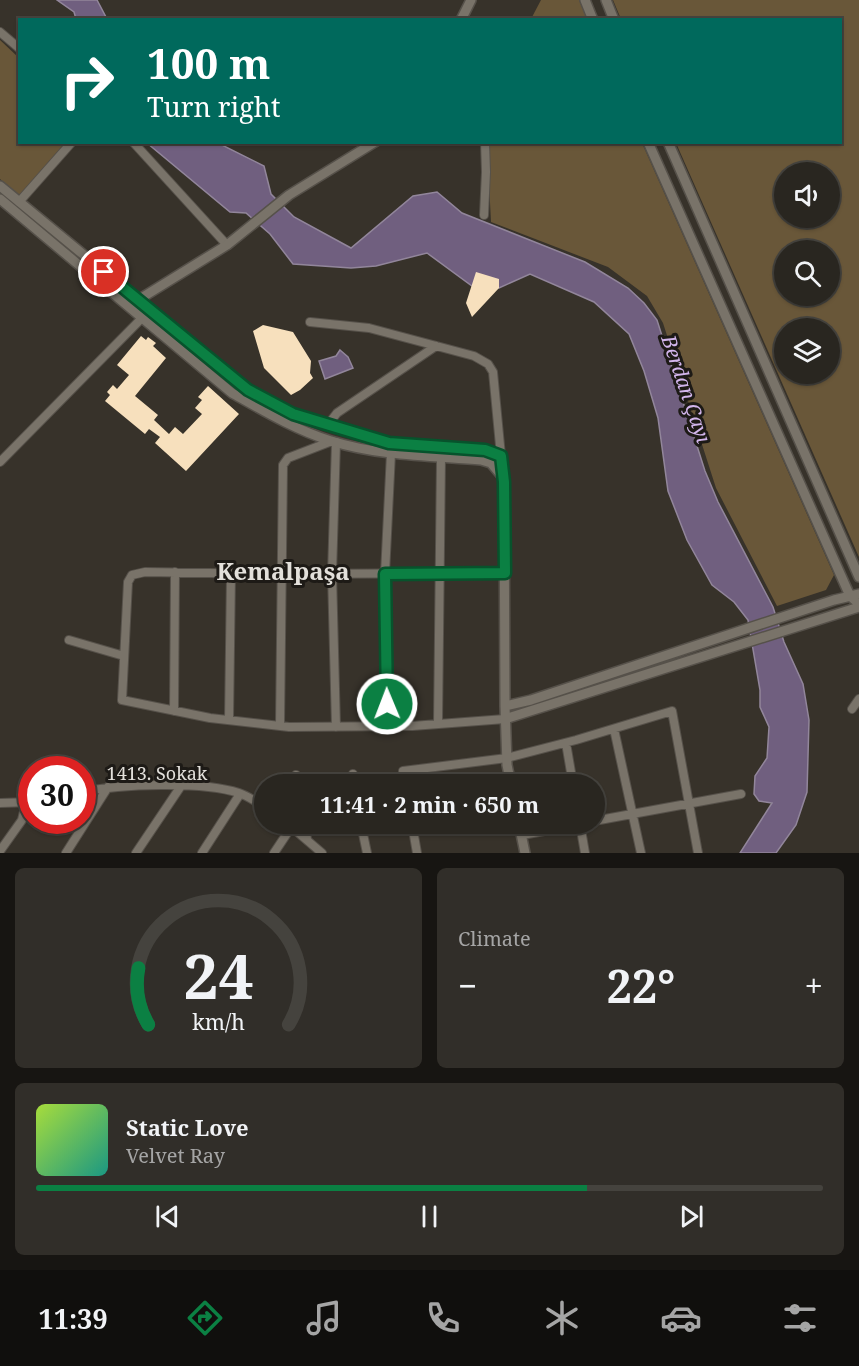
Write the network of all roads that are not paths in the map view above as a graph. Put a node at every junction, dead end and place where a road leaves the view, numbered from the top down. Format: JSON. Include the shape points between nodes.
{"nodes":[{"id":1,"x":471,"y":0,"type":"edge"},
{"id":2,"x":585,"y":0,"type":"edge"},
{"id":3,"x":606,"y":0,"type":"edge"},
{"id":4,"x":462,"y":18,"type":"edge"},
{"id":5,"x":592,"y":18,"type":"edge"},
{"id":6,"x":613,"y":18,"type":"edge"},
{"id":7,"x":0,"y":32,"type":"edge"},
{"id":8,"x":18,"y":47,"type":"edge"},
{"id":9,"x":70,"y":144,"type":"edge"},
{"id":10,"x":135,"y":144,"type":"edge"},
{"id":11,"x":372,"y":144,"type":"edge"},
{"id":12,"x":485,"y":144,"type":"edge"},
{"id":13,"x":649,"y":144,"type":"edge"},
{"id":14,"x":669,"y":144,"type":"edge"},
{"id":15,"x":0,"y":186,"type":"edge"},
{"id":16,"x":0,"y":199,"type":"edge"},
{"id":17,"x":19,"y":202,"type":"junction"},
{"id":18,"x":483,"y":215,"type":"dead end"},
{"id":19,"x":227,"y":245,"type":"junction"},
{"id":20,"x":138,"y":300,"type":"junction"},
{"id":21,"x":141,"y":319,"type":"junction"},
{"id":22,"x":310,"y":322,"type":"dead end"},
{"id":23,"x":436,"y":346,"type":"junction"},
{"id":24,"x":327,"y":426,"type":"junction"},
{"id":25,"x":334,"y":442,"type":"junction"},
{"id":26,"x":391,"y":453,"type":"junction"},
{"id":27,"x":501,"y":456,"type":"junction"},
{"id":28,"x":441,"y":457,"type":"junction"},
{"id":29,"x":0,"y":462,"type":"edge"},
{"id":30,"x":502,"y":476,"type":"junction"},
{"id":31,"x":175,"y":572,"type":"junction"},
{"id":32,"x":231,"y":573,"type":"junction"},
{"id":33,"x":505,"y":573,"type":"junction"},
{"id":34,"x":281,"y":574,"type":"junction"},
{"id":35,"x":332,"y":574,"type":"junction"},
{"id":36,"x":385,"y":574,"type":"junction"},
{"id":37,"x":438,"y":574,"type":"junction"},
{"id":38,"x":859,"y":577,"type":"edge"},
{"id":39,"x":854,"y":595,"type":"edge"},
{"id":40,"x":859,"y":606,"type":"edge"},
{"id":41,"x":69,"y":640,"type":"dead end"},
{"id":42,"x":124,"y":656,"type":"junction"},
{"id":43,"x":859,"y":699,"type":"edge"},
{"id":44,"x":505,"y":706,"type":"junction"},
{"id":45,"x":852,"y":709,"type":"dead end"},
{"id":46,"x":174,"y":711,"type":"junction"},
{"id":47,"x":505,"y":719,"type":"junction"},
{"id":48,"x":229,"y":720,"type":"junction"},
{"id":49,"x":438,"y":724,"type":"junction"},
{"id":50,"x":280,"y":726,"type":"junction"},
{"id":51,"x":387,"y":726,"type":"junction"},
{"id":52,"x":336,"y":727,"type":"junction"},
{"id":53,"x":614,"y":729,"type":"junction"},
{"id":54,"x":566,"y":743,"type":"junction"},
{"id":55,"x":507,"y":758,"type":"junction"},
{"id":56,"x":403,"y":774,"type":"edge"},
{"id":57,"x":509,"y":774,"type":"edge"},
{"id":58,"x":571,"y":774,"type":"edge"},
{"id":59,"x":181,"y":786,"type":"junction"},
{"id":60,"x":108,"y":788,"type":"junction"},
{"id":61,"x":96,"y":790,"type":"edge"},
{"id":62,"x":240,"y":794,"type":"junction"},
{"id":63,"x":741,"y":794,"type":"dead end"},
{"id":64,"x":254,"y":801,"type":"edge"},
{"id":65,"x":18,"y":802,"type":"edge"},
{"id":66,"x":0,"y":803,"type":"edge"},
{"id":67,"x":689,"y":803,"type":"junction"},
{"id":68,"x":633,"y":814,"type":"junction"},
{"id":69,"x":605,"y":820,"type":"edge"},
{"id":70,"x":18,"y":826,"type":"edge"},
{"id":71,"x":285,"y":834,"type":"edge"},
{"id":72,"x":301,"y":834,"type":"edge"},
{"id":73,"x":306,"y":834,"type":"edge"},
{"id":74,"x":363,"y":834,"type":"edge"},
{"id":75,"x":413,"y":834,"type":"edge"},
{"id":76,"x":527,"y":834,"type":"edge"},
{"id":77,"x":582,"y":834,"type":"edge"},
{"id":78,"x":522,"y":835,"type":"joint"},
{"id":79,"x":307,"y":839,"type":"junction"},
{"id":80,"x":0,"y":851,"type":"edge"},
{"id":81,"x":66,"y":853,"type":"edge"},
{"id":82,"x":137,"y":853,"type":"edge"},
{"id":83,"x":202,"y":853,"type":"edge"},
{"id":84,"x":274,"y":853,"type":"edge"},
{"id":85,"x":322,"y":853,"type":"edge"},
{"id":86,"x":367,"y":853,"type":"edge"},
{"id":87,"x":417,"y":853,"type":"edge"},
{"id":88,"x":525,"y":853,"type":"edge"},
{"id":89,"x":585,"y":853,"type":"edge"},
{"id":90,"x":641,"y":853,"type":"edge"},
{"id":91,"x":698,"y":853,"type":"edge"}],
"edges":[{"from":1,"to":4,"type":"street"},
{"from":2,"to":5,"type":"street"},
{"from":3,"to":6,"type":"street"},
{"from":7,"to":8,"type":"street"},
{"from":9,"to":17,"type":"street"},
{"from":10,"to":19,"type":"street"},
{"from":11,"to":19,"type":"street","via":[[289,195]]},
{"from":12,"to":18,"type":"street"},
{"from":13,"to":39,"type":"street"},
{"from":14,"to":38,"type":"street"},
{"from":15,"to":17,"type":"street"},
{"from":16,"to":21,"type":"street"},
{"from":17,"to":20,"type":"street"},
{"from":19,"to":20,"type":"street"},
{"from":20,"to":24,"type":"street","via":[[248,390],[293,414]]},
{"from":21,"to":25,"type":"street","via":[[232,393],[274,417]]},
{"from":21,"to":29,"type":"street"},
{"from":22,"to":23,"type":"street","via":[[369,328]]},
{"from":23,"to":24,"type":"street","via":[[337,412]]},
{"from":23,"to":27,"type":"street","via":[[488,364],[495,381]]},
{"from":24,"to":27,"type":"street","via":[[389,443],[485,450]]},
{"from":25,"to":26,"type":"street"},
{"from":25,"to":34,"type":"street","via":[[288,458],[283,465]]},
{"from":25,"to":35,"type":"street"},
{"from":26,"to":28,"type":"street"},
{"from":26,"to":36,"type":"street"},
{"from":27,"to":30,"type":"street"},
{"from":28,"to":30,"type":"street","via":[[481,460]]},
{"from":28,"to":37,"type":"street"},
{"from":30,"to":33,"type":"street"},
{"from":31,"to":32,"type":"street"},
{"from":31,"to":42,"type":"street","via":[[132,575],[128,582]]},
{"from":31,"to":46,"type":"street"},
{"from":32,"to":34,"type":"street"},
{"from":32,"to":48,"type":"street"},
{"from":33,"to":37,"type":"street"},
{"from":33,"to":44,"type":"street"},
{"from":34,"to":35,"type":"street"},
{"from":34,"to":50,"type":"street"},
{"from":35,"to":36,"type":"street"},
{"from":35,"to":52,"type":"street"},
{"from":36,"to":37,"type":"street"},
{"from":36,"to":51,"type":"street"},
{"from":37,"to":49,"type":"street"},
{"from":39,"to":40,"type":"street"},
{"from":39,"to":44,"type":"street"},
{"from":40,"to":47,"type":"street"},
{"from":41,"to":42,"type":"street"},
{"from":42,"to":46,"type":"street","via":[[122,700]]},
{"from":43,"to":45,"type":"street"},
{"from":44,"to":47,"type":"street"},
{"from":46,"to":48,"type":"street"},
{"from":47,"to":49,"type":"street"},
{"from":47,"to":55,"type":"street"},
{"from":48,"to":50,"type":"street"},
{"from":49,"to":51,"type":"street"},
{"from":50,"to":52,"type":"street"},
{"from":51,"to":52,"type":"street"},
{"from":53,"to":54,"type":"street"},
{"from":53,"to":67,"type":"street","via":[[672,711]]},
{"from":53,"to":68,"type":"street"},
{"from":54,"to":55,"type":"street"},
{"from":54,"to":58,"type":"street"},
{"from":55,"to":56,"type":"street","via":[[403,771]]},
{"from":55,"to":57,"type":"street"},
{"from":59,"to":60,"type":"street","name":"1413. Sokak"},
{"from":59,"to":62,"type":"street","name":"1413. Sokak"},
{"from":59,"to":82,"type":"street"},
{"from":60,"to":61,"type":"street","name":"1413. Sokak"},
{"from":60,"to":81,"type":"street"},
{"from":62,"to":64,"type":"street","name":"1413. Sokak"},
{"from":62,"to":83,"type":"street"},
{"from":63,"to":67,"type":"street"},
{"from":65,"to":66,"type":"street"},
{"from":67,"to":68,"type":"street"},
{"from":67,"to":91,"type":"street"},
{"from":68,"to":69,"type":"street"},
{"from":68,"to":90,"type":"street"},
{"from":70,"to":80,"type":"street"},
{"from":71,"to":84,"type":"street"},
{"from":72,"to":79,"type":"street"},
{"from":73,"to":79,"type":"street"},
{"from":74,"to":86,"type":"street"},
{"from":75,"to":87,"type":"street"},
{"from":76,"to":78,"type":"street"},
{"from":77,"to":89,"type":"street"},
{"from":78,"to":88,"type":"street"},
{"from":79,"to":85,"type":"street"}]}
